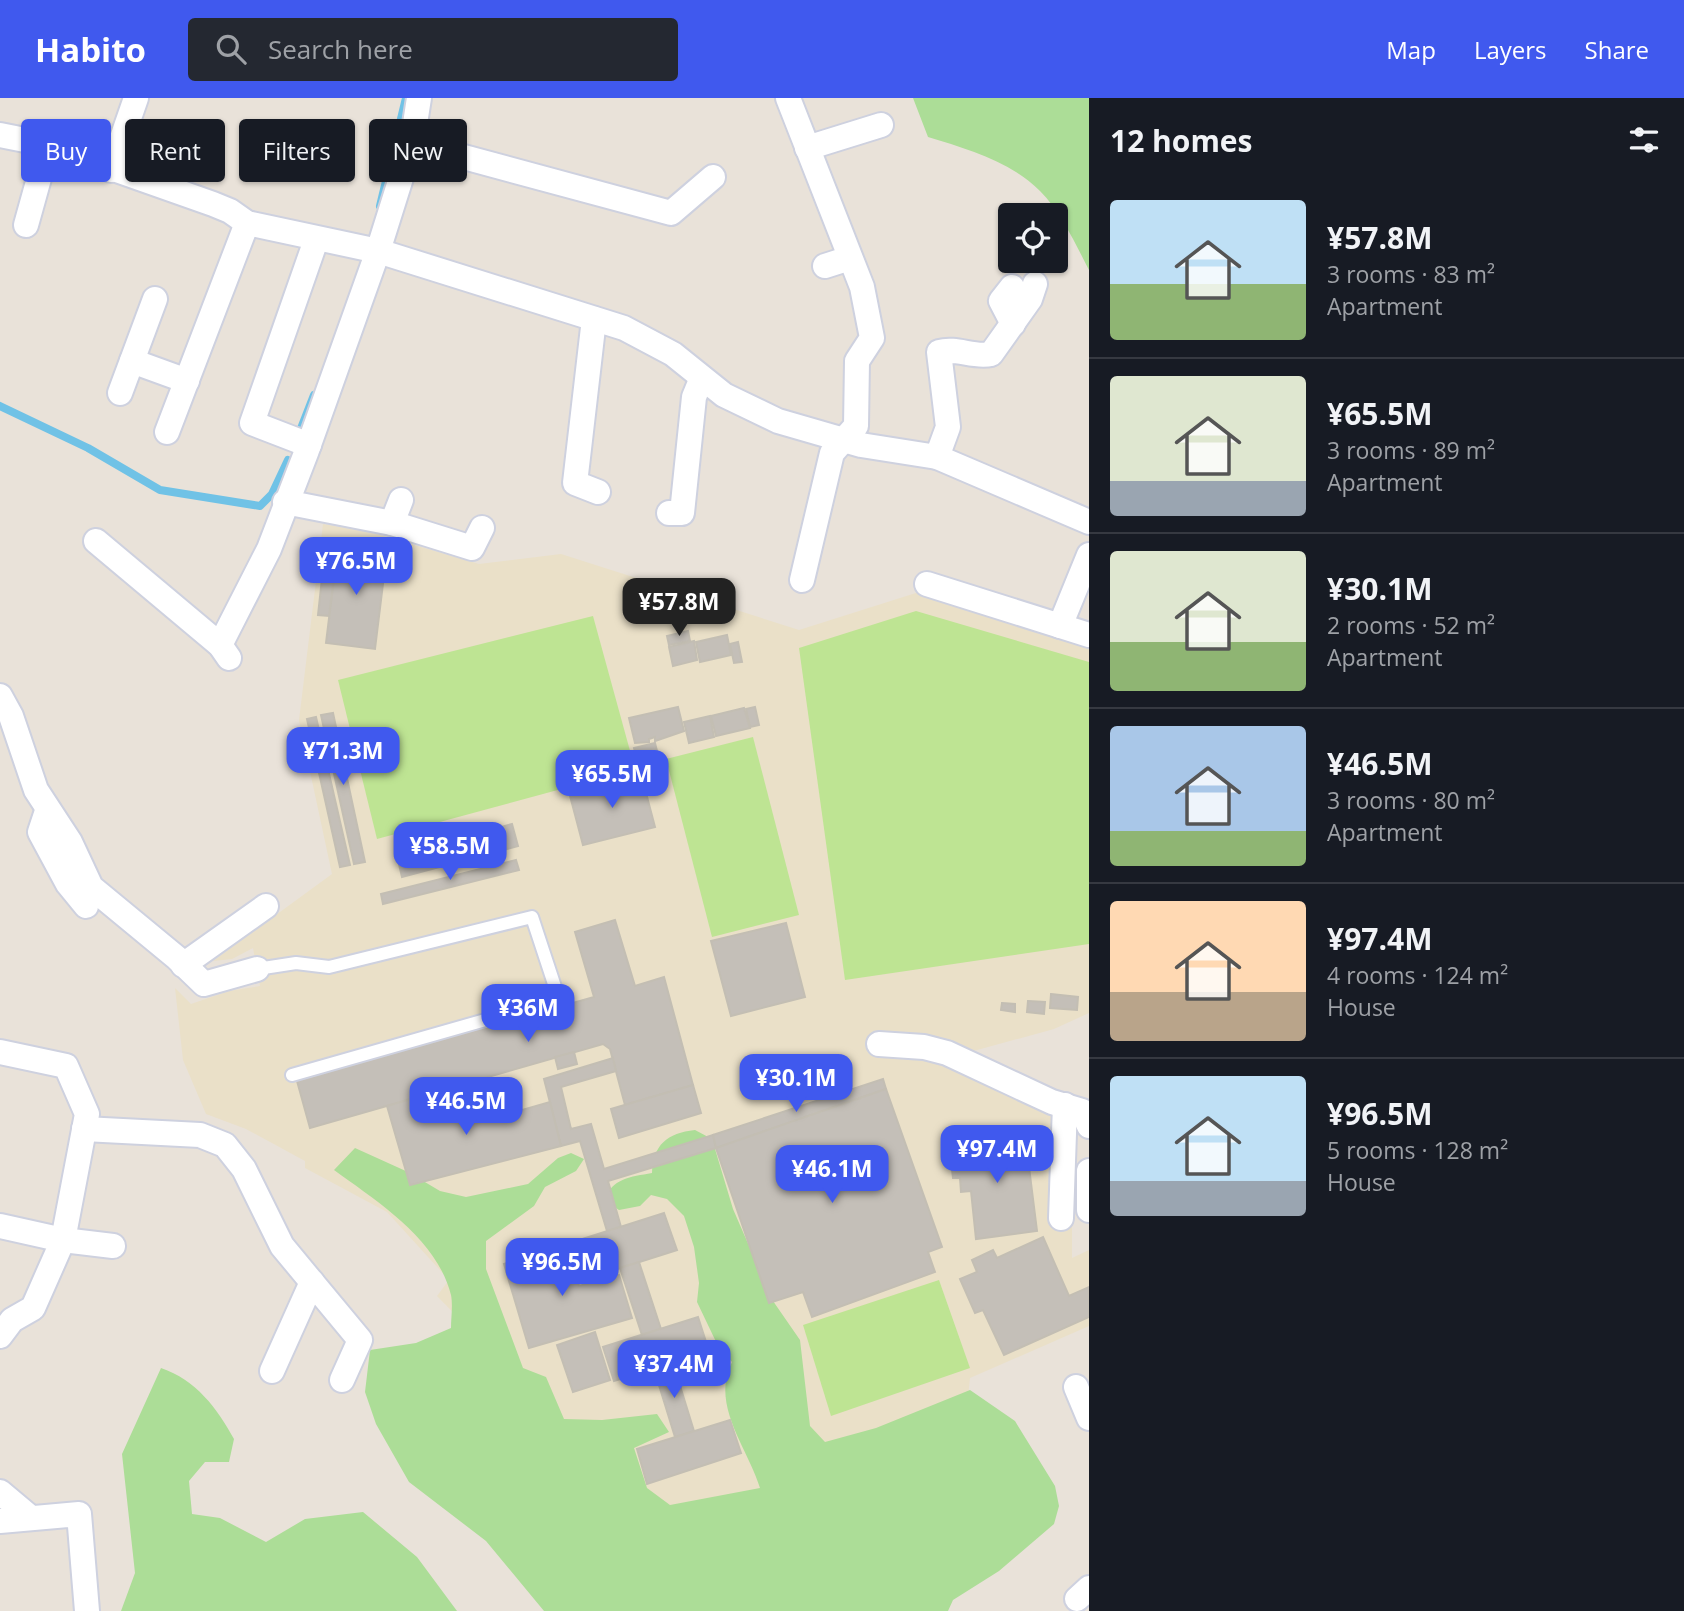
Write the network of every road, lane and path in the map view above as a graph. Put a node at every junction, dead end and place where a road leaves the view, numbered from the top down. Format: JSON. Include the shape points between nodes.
{"nodes":[{"id":1,"x":136,"y":98,"type":"edge"},
{"id":2,"x":419,"y":98,"type":"edge"},
{"id":3,"x":788,"y":98,"type":"edge"},
{"id":4,"x":416,"y":119,"type":"edge"},
{"id":5,"x":881,"y":125,"type":"dead end"},
{"id":6,"x":0,"y":135,"type":"edge"},
{"id":7,"x":21,"y":140,"type":"edge"},
{"id":8,"x":807,"y":148,"type":"junction"},
{"id":9,"x":467,"y":158,"type":"edge"},
{"id":10,"x":111,"y":170,"type":"joint"},
{"id":11,"x":713,"y":177,"type":"dead end"},
{"id":12,"x":38,"y":182,"type":"edge"},
{"id":13,"x":400,"y":182,"type":"edge"},
{"id":14,"x":247,"y":223,"type":"junction"},
{"id":15,"x":26,"y":225,"type":"dead end"},
{"id":16,"x":316,"y":240,"type":"junction"},
{"id":17,"x":378,"y":251,"type":"junction"},
{"id":18,"x":850,"y":258,"type":"junction"},
{"id":19,"x":825,"y":266,"type":"dead end"},
{"id":20,"x":1023,"y":285,"type":"dead end"},
{"id":21,"x":155,"y":299,"type":"dead end"},
{"id":22,"x":594,"y":319,"type":"junction"},
{"id":23,"x":132,"y":361,"type":"junction"},
{"id":24,"x":701,"y":380,"type":"junction"},
{"id":25,"x":187,"y":381,"type":"junction"},
{"id":26,"x":120,"y":393,"type":"dead end"},
{"id":27,"x":167,"y":432,"type":"dead end"},
{"id":28,"x":846,"y":441,"type":"junction"},
{"id":29,"x":309,"y":445,"type":"junction"},
{"id":30,"x":937,"y":457,"type":"junction"},
{"id":31,"x":598,"y":492,"type":"dead end"},
{"id":32,"x":401,"y":500,"type":"dead end"},
{"id":33,"x":285,"y":502,"type":"junction"},
{"id":34,"x":669,"y":513,"type":"dead end"},
{"id":35,"x":1089,"y":522,"type":"edge"},
{"id":36,"x":392,"y":523,"type":"junction"},
{"id":37,"x":482,"y":528,"type":"dead end"},
{"id":38,"x":96,"y":541,"type":"dead end"},
{"id":39,"x":1089,"y":555,"type":"edge"},
{"id":40,"x":802,"y":580,"type":"dead end"},
{"id":41,"x":927,"y":584,"type":"dead end"},
{"id":42,"x":1060,"y":626,"type":"junction"},
{"id":43,"x":1089,"y":635,"type":"edge"},
{"id":44,"x":0,"y":696,"type":"edge"},
{"id":45,"x":47,"y":811,"type":"junction"},
{"id":46,"x":86,"y":906,"type":"dead end"},
{"id":47,"x":266,"y":906,"type":"dead end"},
{"id":48,"x":183,"y":965,"type":"junction"},
{"id":49,"x":257,"y":969,"type":"joint"},
{"id":50,"x":879,"y":1044,"type":"dead end"},
{"id":51,"x":0,"y":1052,"type":"edge"},
{"id":52,"x":292,"y":1075,"type":"dead end"},
{"id":53,"x":1065,"y":1105,"type":"junction"},
{"id":54,"x":1089,"y":1126,"type":"edge"},
{"id":55,"x":84,"y":1129,"type":"junction"},
{"id":56,"x":1089,"y":1171,"type":"edge"},
{"id":57,"x":1089,"y":1210,"type":"edge"},
{"id":58,"x":1061,"y":1219,"type":"dead end"},
{"id":59,"x":0,"y":1226,"type":"edge"},
{"id":60,"x":63,"y":1240,"type":"junction"},
{"id":61,"x":113,"y":1246,"type":"dead end"},
{"id":62,"x":312,"y":1282,"type":"junction"},
{"id":63,"x":0,"y":1336,"type":"edge"},
{"id":64,"x":272,"y":1371,"type":"dead end"},
{"id":65,"x":342,"y":1380,"type":"dead end"},
{"id":66,"x":1076,"y":1387,"type":"dead end"},
{"id":67,"x":1089,"y":1418,"type":"edge"},
{"id":68,"x":0,"y":1492,"type":"edge"},
{"id":69,"x":31,"y":1518,"type":"junction"},
{"id":70,"x":0,"y":1521,"type":"edge"},
{"id":71,"x":87,"y":1611,"type":"edge"}],
"edges":[{"from":1,"to":10,"type":"street"},
{"from":2,"to":4,"type":"street"},
{"from":3,"to":8,"type":"street"},
{"from":5,"to":8,"type":"street"},
{"from":6,"to":7,"type":"street"},
{"from":8,"to":18,"type":"street"},
{"from":9,"to":11,"type":"street","via":[[671,213]]},
{"from":10,"to":14,"type":"street","via":[[221,207]]},
{"from":12,"to":15,"type":"street"},
{"from":13,"to":17,"type":"street"},
{"from":14,"to":16,"type":"street"},
{"from":14,"to":25,"type":"street"},
{"from":16,"to":17,"type":"street"},
{"from":16,"to":29,"type":"street","via":[[252,423]]},
{"from":17,"to":22,"type":"street"},
{"from":17,"to":29,"type":"street"},
{"from":18,"to":19,"type":"street"},
{"from":18,"to":28,"type":"street","via":[[862,287],[872,338],[857,361],[856,426]]},
{"from":20,"to":30,"type":"street","via":[[1030,299],[992,354],[939,352],[948,427]]},
{"from":21,"to":23,"type":"street"},
{"from":22,"to":24,"type":"street","via":[[624,328],[673,354]]},
{"from":22,"to":31,"type":"street","via":[[575,483]]},
{"from":23,"to":25,"type":"street"},
{"from":23,"to":26,"type":"street"},
{"from":24,"to":28,"type":"street","via":[[778,421]]},
{"from":24,"to":34,"type":"street","via":[[694,397],[682,513]]},
{"from":25,"to":27,"type":"street"},
{"from":28,"to":30,"type":"street"},
{"from":28,"to":40,"type":"street","via":[[832,453]]},
{"from":29,"to":33,"type":"street"},
{"from":30,"to":35,"type":"street"},
{"from":32,"to":36,"type":"street"},
{"from":33,"to":36,"type":"street"},
{"from":33,"to":38,"type":"street","via":[[225,652]]},
{"from":36,"to":37,"type":"street","via":[[472,548]]},
{"from":39,"to":42,"type":"street"},
{"from":41,"to":42,"type":"street"},
{"from":42,"to":43,"type":"street"},
{"from":44,"to":45,"type":"street"},
{"from":45,"to":46,"type":"street","via":[[40,832],[68,884]]},
{"from":45,"to":48,"type":"street","via":[[70,842],[91,887]]},
{"from":47,"to":48,"type":"street"},
{"from":48,"to":49,"type":"street","via":[[204,984]]},
{"from":49,"to":52,"type":"lane","via":[[296,962],[329,967],[532,916],[559,999]]},
{"from":50,"to":53,"type":"street","via":[[947,1053]]},
{"from":51,"to":55,"type":"street","via":[[65,1066],[87,1114]]},
{"from":53,"to":54,"type":"street","via":[[1082,1111]]},
{"from":53,"to":58,"type":"street"},
{"from":55,"to":60,"type":"street"},
{"from":55,"to":62,"type":"street","via":[[200,1135],[225,1145],[244,1169],[282,1246]]},
{"from":56,"to":57,"type":"street"},
{"from":59,"to":60,"type":"street"},
{"from":60,"to":61,"type":"street"},
{"from":60,"to":63,"type":"street","via":[[33,1308],[12,1320]]},
{"from":62,"to":64,"type":"street"},
{"from":62,"to":65,"type":"street","via":[[360,1340]]},
{"from":66,"to":67,"type":"street"},
{"from":68,"to":69,"type":"street"},
{"from":69,"to":70,"type":"street"},
{"from":69,"to":71,"type":"street","via":[[79,1514]]}]}
